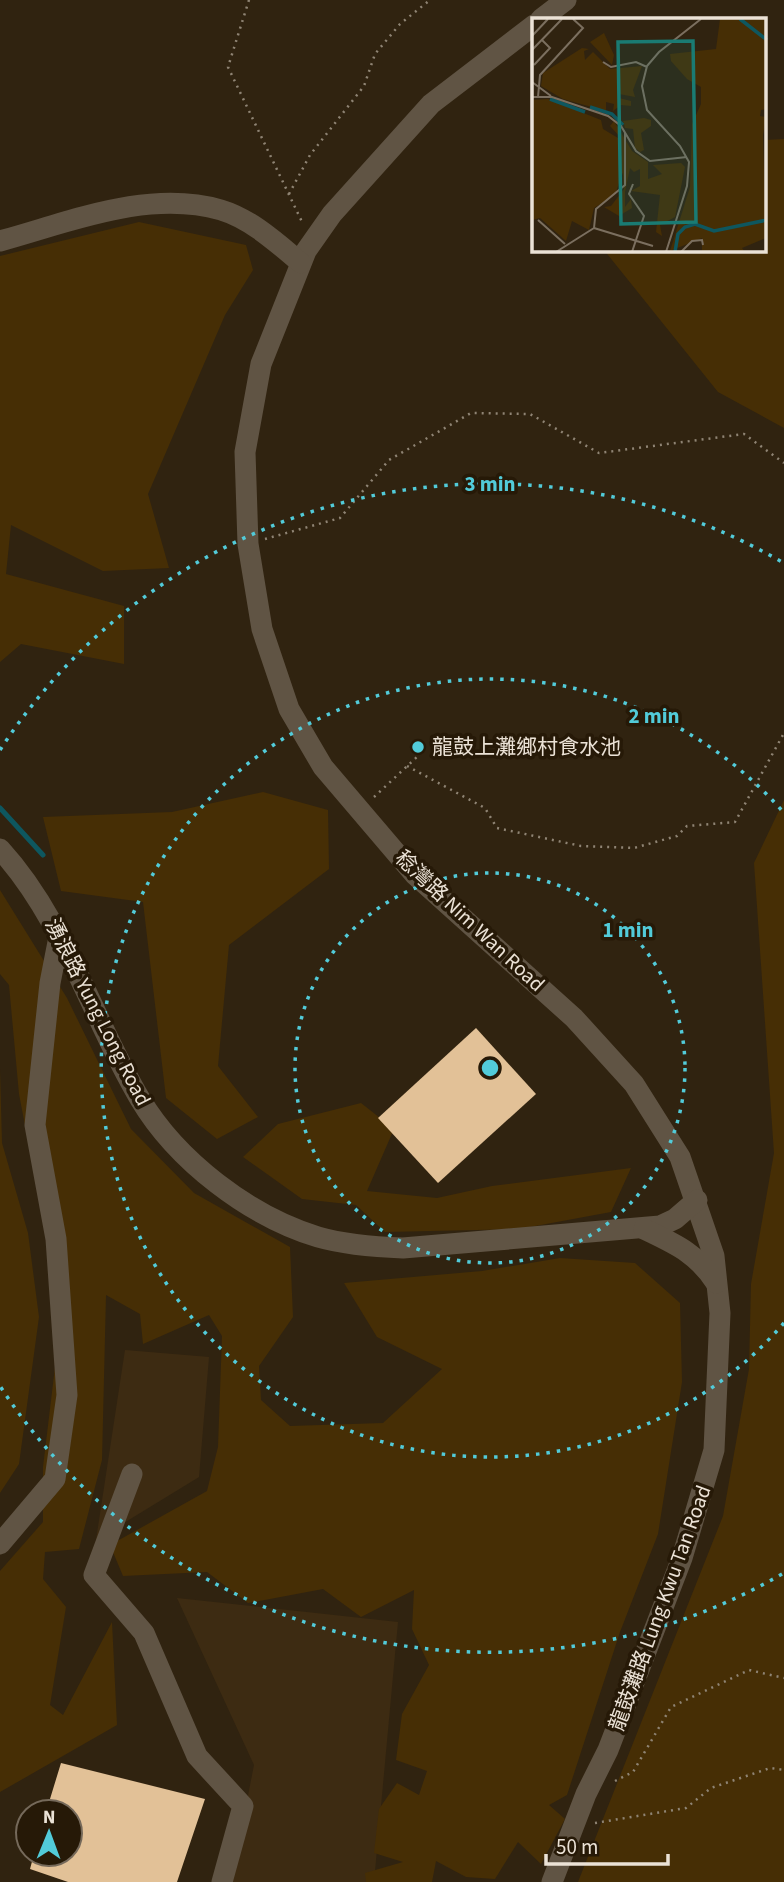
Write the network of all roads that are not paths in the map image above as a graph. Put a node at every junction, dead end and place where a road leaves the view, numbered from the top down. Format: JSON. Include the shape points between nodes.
{"nodes":[{"id":1,"x":566,"y":0,"type":"edge"},
{"id":2,"x":542,"y":18,"type":"edge"},
{"id":3,"x":532,"y":27,"type":"edge"},
{"id":4,"x":0,"y":241,"type":"edge"},
{"id":5,"x":302,"y":263,"type":"junction"},
{"id":6,"x":0,"y":849,"type":"edge"},
{"id":7,"x":59,"y":937,"type":"junction"},
{"id":8,"x":697,"y":1200,"type":"junction"},
{"id":9,"x":644,"y":1229,"type":"junction"},
{"id":10,"x":718,"y":1285,"type":"junction"},
{"id":11,"x":132,"y":1474,"type":"dead end"},
{"id":12,"x":0,"y":1544,"type":"edge"},
{"id":13,"x":222,"y":1882,"type":"edge"},
{"id":14,"x":552,"y":1882,"type":"edge"}],
"edges":[{"from":1,"to":2,"type":"street"},
{"from":3,"to":5,"type":"street","name":"稔灣路 Nim Wan Road","via":[[431,104],[332,214]]},
{"from":4,"to":5,"type":"street","via":[[147,203],[184,203],[232,215],[261,230]]},
{"from":5,"to":8,"type":"street","name":"稔灣路 Nim Wan Road","via":[[259,377],[244,452],[248,544],[262,629],[289,709],[323,767],[415,875],[608,1052],[658,1119]]},
{"from":6,"to":7,"type":"street","name":"湧浪路 Yung Long Road","via":[[42,905]]},
{"from":7,"to":9,"type":"street","name":"湧浪路 Yung Long Road","via":[[141,1100],[200,1168],[273,1217],[317,1236],[362,1246],[403,1248]]},
{"from":7,"to":12,"type":"street","via":[[35,1125],[56,1239],[67,1395],[55,1479]]},
{"from":8,"to":9,"type":"street","name":"湧浪路 Yung Long Road","via":[[675,1219]]},
{"from":8,"to":10,"type":"street","name":"龍鼓灘路 Lung Kwu Tan Road"},
{"from":9,"to":10,"type":"street","via":[[690,1252]]},
{"from":10,"to":14,"type":"street","name":"龍鼓灘路 Lung Kwu Tan Road","via":[[719,1384],[711,1461],[682,1558]]},
{"from":11,"to":13,"type":"street","via":[[94,1575],[144,1633],[197,1756],[243,1806]]}]}
